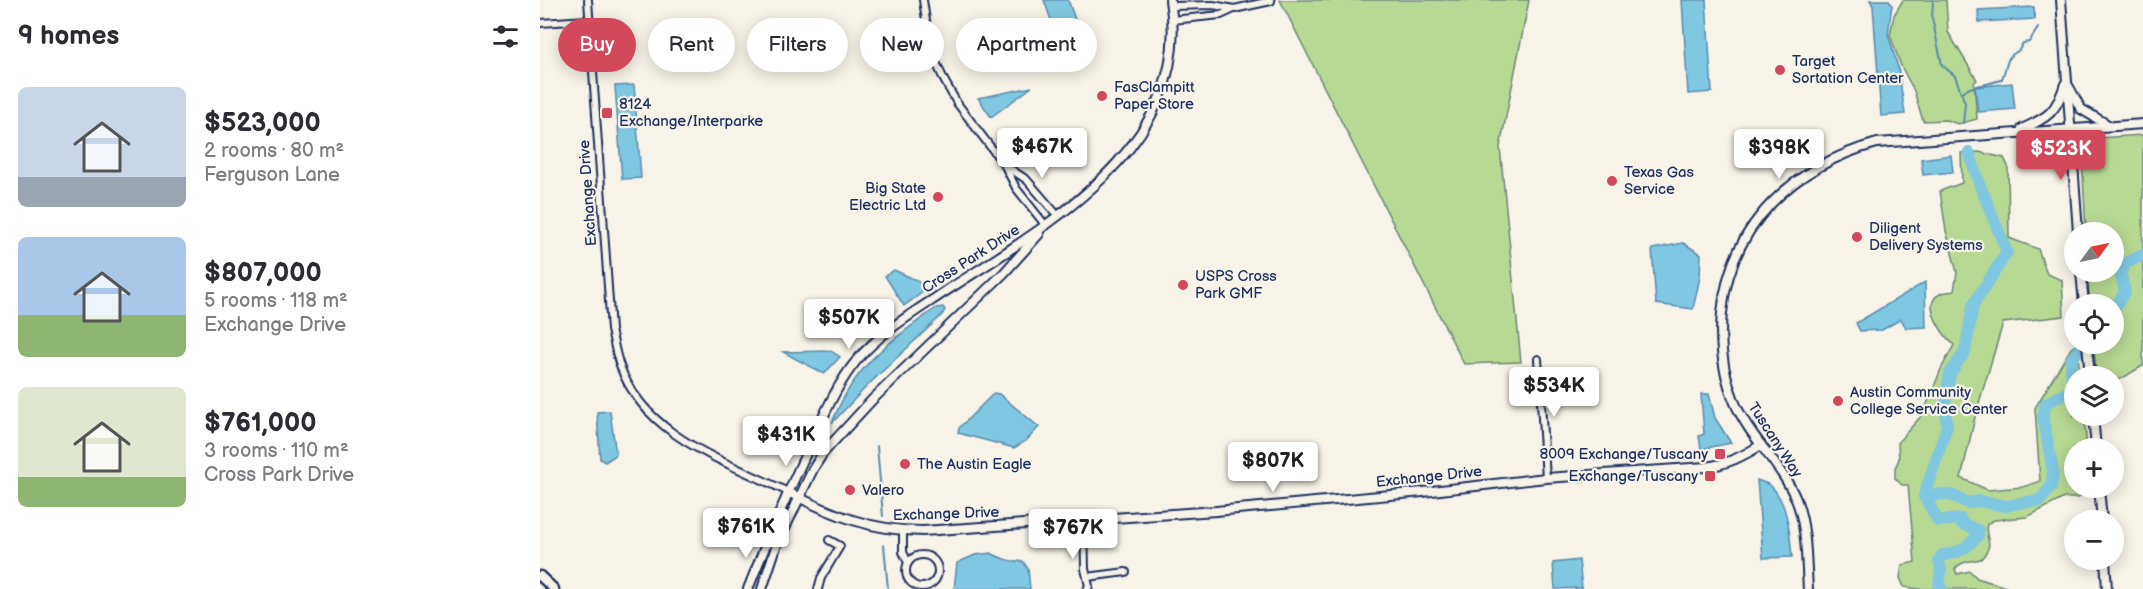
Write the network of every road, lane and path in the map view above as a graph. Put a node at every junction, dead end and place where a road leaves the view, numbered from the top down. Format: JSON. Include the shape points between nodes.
{"nodes":[{"id":1,"x":588,"y":0,"type":"edge"},
{"id":2,"x":923,"y":0,"type":"edge"},
{"id":3,"x":2061,"y":0,"type":"edge"},
{"id":4,"x":1271,"y":1,"type":"edge"},
{"id":5,"x":1170,"y":3,"type":"edge"},
{"id":6,"x":1234,"y":9,"type":"junction"},
{"id":7,"x":588,"y":18,"type":"edge"},
{"id":8,"x":1172,"y":20,"type":"junction"},
{"id":9,"x":558,"y":22,"type":"edge"},
{"id":10,"x":540,"y":23,"type":"edge"},
{"id":11,"x":592,"y":72,"type":"edge"},
{"id":12,"x":2066,"y":80,"type":"junction"},
{"id":13,"x":2143,"y":124,"type":"edge"},
{"id":14,"x":2110,"y":125,"type":"junction"},
{"id":15,"x":2069,"y":128,"type":"junction"},
{"id":16,"x":2016,"y":131,"type":"junction"},
{"id":17,"x":1005,"y":166,"type":"junction"},
{"id":18,"x":1058,"y":216,"type":"junction"},
{"id":19,"x":2077,"y":222,"type":"edge"},
{"id":20,"x":1046,"y":226,"type":"junction"},
{"id":21,"x":1538,"y":359,"type":"dead end"},
{"id":22,"x":1761,"y":445,"type":"junction"},
{"id":23,"x":1546,"y":478,"type":"junction"},
{"id":24,"x":788,"y":492,"type":"junction"},
{"id":25,"x":799,"y":497,"type":"junction"},
{"id":26,"x":1084,"y":520,"type":"junction"},
{"id":27,"x":903,"y":531,"type":"junction"},
{"id":28,"x":829,"y":540,"type":"dead end"},
{"id":29,"x":840,"y":546,"type":"junction"},
{"id":30,"x":848,"y":548,"type":"dead end"},
{"id":31,"x":908,"y":563,"type":"junction"},
{"id":32,"x":2106,"y":570,"type":"edge"},
{"id":33,"x":1126,"y":572,"type":"dead end"},
{"id":34,"x":540,"y":576,"type":"edge"},
{"id":35,"x":1086,"y":577,"type":"junction"},
{"id":36,"x":909,"y":586,"type":"edge"},
{"id":37,"x":554,"y":589,"type":"edge"},
{"id":38,"x":748,"y":589,"type":"edge"},
{"id":39,"x":762,"y":589,"type":"edge"},
{"id":40,"x":818,"y":589,"type":"edge"},
{"id":41,"x":1087,"y":589,"type":"edge"},
{"id":42,"x":1808,"y":589,"type":"edge"},
{"id":43,"x":2107,"y":589,"type":"edge"}],
"edges":[{"from":1,"to":7,"type":"street","name":"Exchange Drive"},
{"from":2,"to":17,"type":"street","via":[[928,34],[944,80]]},
{"from":3,"to":12,"type":"street"},
{"from":4,"to":6,"type":"street"},
{"from":5,"to":6,"type":"street"},
{"from":5,"to":8,"type":"street","name":"Cross Park Drive"},
{"from":6,"to":8,"type":"street","via":[[1221,15]]},
{"from":8,"to":18,"type":"street","name":"Cross Park Drive","via":[[1166,78],[1144,128],[1110,173]]},
{"from":9,"to":10,"type":"street"},
{"from":11,"to":24,"type":"street","name":"Exchange Drive","via":[[611,330],[620,367],[639,400],[670,432]]},
{"from":12,"to":14,"type":"street","via":[[2081,109]]},
{"from":12,"to":15,"type":"street"},
{"from":12,"to":16,"type":"street","via":[[2055,110]]},
{"from":13,"to":14,"type":"street","name":"Tuscany Way"},
{"from":14,"to":15,"type":"street","name":"Tuscany Way"},
{"from":15,"to":16,"type":"street","name":"Tuscany Way"},
{"from":15,"to":19,"type":"street"},
{"from":16,"to":22,"type":"street","name":"Tuscany Way","via":[[1877,142],[1854,149],[1812,170],[1763,212],[1736,257],[1723,299],[1721,327],[1721,349],[1735,403]]},
{"from":17,"to":18,"type":"street","via":[[1027,180]]},
{"from":17,"to":20,"type":"street","via":[[1016,188]]},
{"from":18,"to":20,"type":"street","name":"Cross Park Drive"},
{"from":20,"to":24,"type":"street","name":"Cross Park Drive","via":[[900,321],[856,361],[829,405]]},
{"from":20,"to":25,"type":"street","name":"Cross Park Drive","via":[[1004,273],[841,432],[823,453]]},
{"from":21,"to":23,"type":"street"},
{"from":22,"to":23,"type":"street","name":"Exchange Drive","via":[[1739,459],[1706,467]]},
{"from":22,"to":42,"type":"street","name":"Tuscany Way","via":[[1782,474],[1802,517]]},
{"from":23,"to":26,"type":"street","name":"Exchange Drive"},
{"from":24,"to":25,"type":"street","name":"Exchange Drive"},
{"from":24,"to":38,"type":"street","name":"Cross Park Drive"},
{"from":25,"to":27,"type":"street","name":"Exchange Drive","via":[[860,523]]},
{"from":25,"to":39,"type":"street","name":"Cross Park Drive"},
{"from":26,"to":27,"type":"street","name":"Exchange Drive"},
{"from":26,"to":35,"type":"street"},
{"from":27,"to":31,"type":"street","via":[[903,552]]},
{"from":28,"to":29,"type":"street"},
{"from":29,"to":30,"type":"street"},
{"from":29,"to":40,"type":"street"},
{"from":31,"to":36,"type":"street"},
{"from":31,"to":36,"type":"street","via":[[916,556],[927,555],[938,568],[936,579],[927,586]]},
{"from":32,"to":43,"type":"street"},
{"from":33,"to":35,"type":"street"},
{"from":34,"to":37,"type":"main road"},
{"from":35,"to":41,"type":"street"}]}
